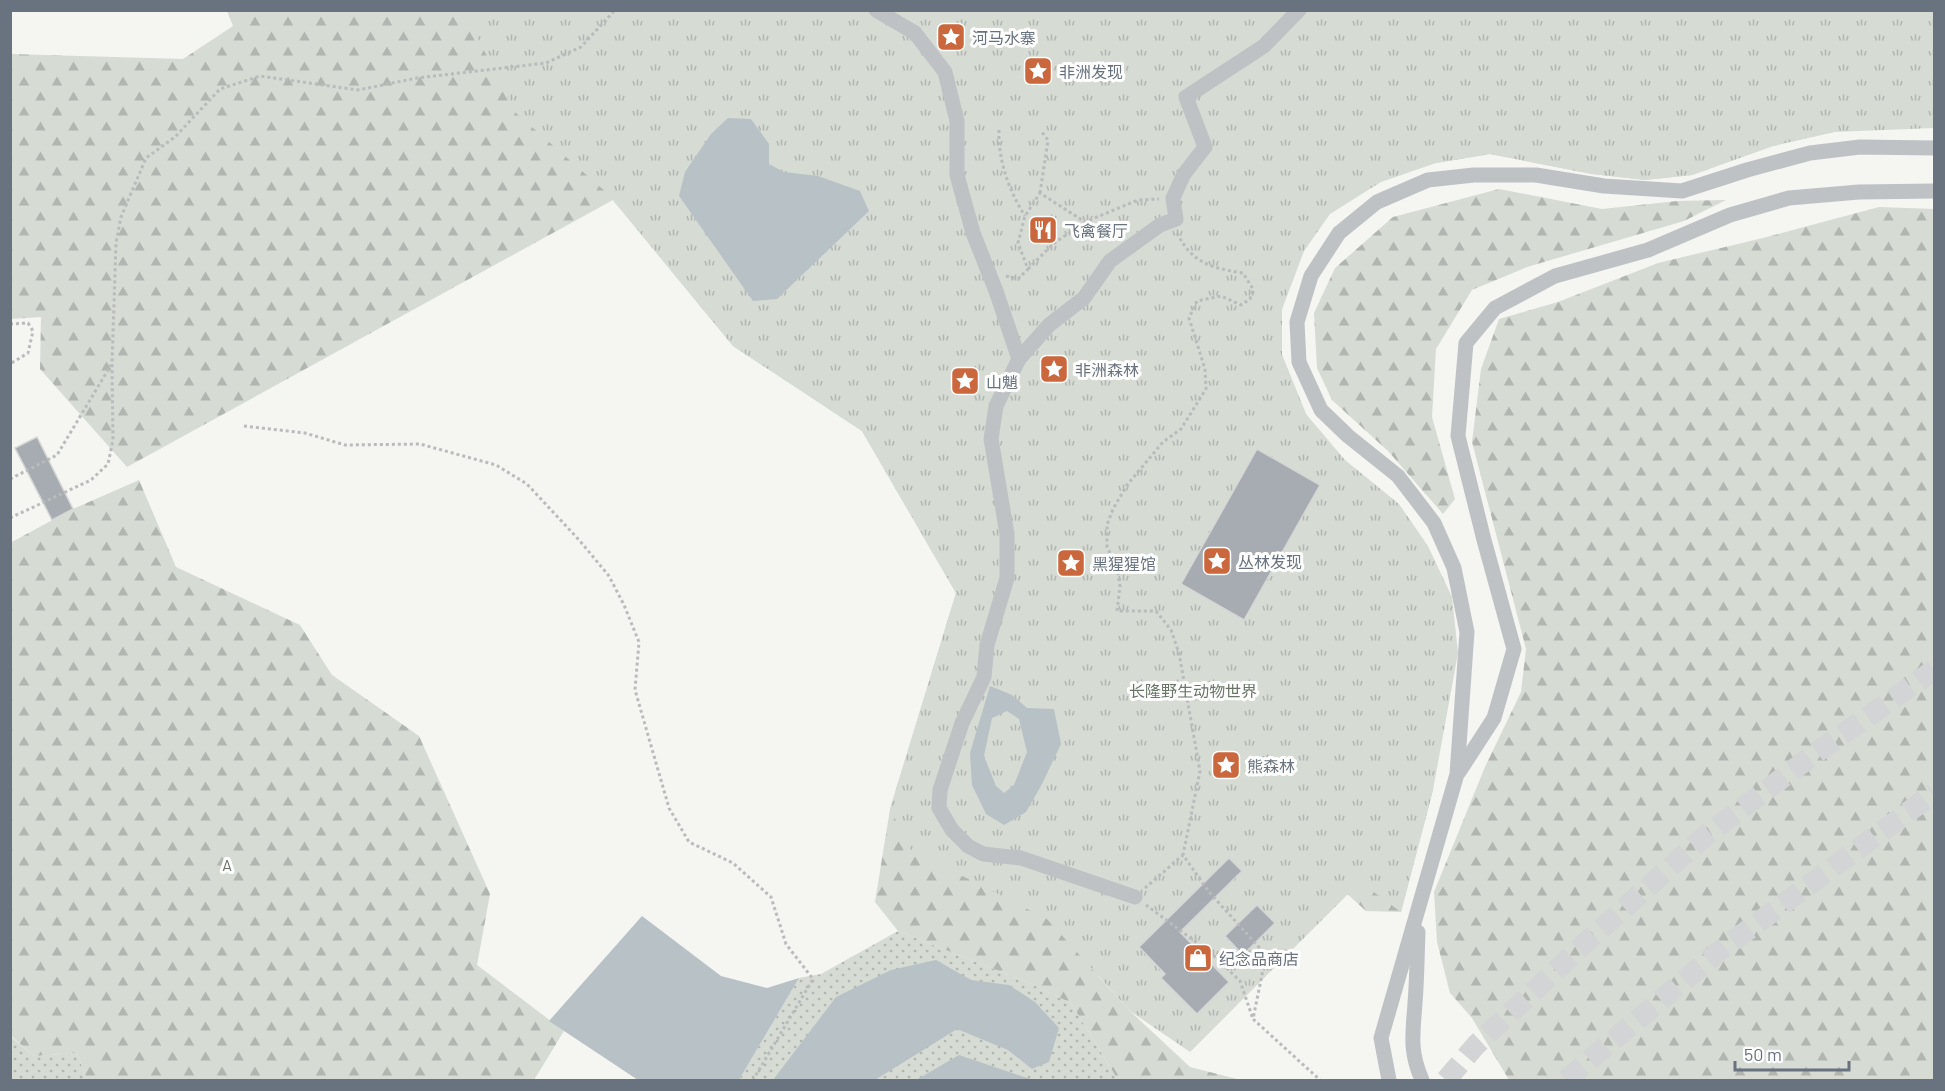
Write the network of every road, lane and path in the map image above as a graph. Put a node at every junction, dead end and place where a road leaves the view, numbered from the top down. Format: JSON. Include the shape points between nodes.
{"nodes":[{"id":1,"x":615,"y":10,"type":"edge"},
{"id":2,"x":876,"y":10,"type":"edge"},
{"id":3,"x":1299,"y":10,"type":"edge"},
{"id":4,"x":999,"y":130,"type":"dead end"},
{"id":5,"x":1041,"y":131,"type":"dead end"},
{"id":6,"x":1935,"y":148,"type":"edge"},
{"id":7,"x":1935,"y":191,"type":"edge"},
{"id":8,"x":1040,"y":194,"type":"junction"},
{"id":9,"x":1173,"y":198,"type":"junction"},
{"id":10,"x":1025,"y":216,"type":"junction"},
{"id":11,"x":1176,"y":219,"type":"junction"},
{"id":12,"x":1085,"y":222,"type":"junction"},
{"id":13,"x":1028,"y":269,"type":"junction"},
{"id":14,"x":989,"y":272,"type":"junction"},
{"id":15,"x":10,"y":324,"type":"edge"},
{"id":16,"x":1019,"y":359,"type":"junction"},
{"id":17,"x":10,"y":364,"type":"edge"},
{"id":18,"x":112,"y":364,"type":"junction"},
{"id":19,"x":244,"y":426,"type":"dead end"},
{"id":20,"x":10,"y":479,"type":"edge"},
{"id":21,"x":10,"y":518,"type":"edge"},
{"id":22,"x":1457,"y":774,"type":"junction"},
{"id":23,"x":1183,"y":855,"type":"junction"},
{"id":24,"x":1135,"y":897,"type":"junction"},
{"id":25,"x":1418,"y":913,"type":"junction"},
{"id":26,"x":1252,"y":1019,"type":"junction"},
{"id":27,"x":753,"y":1080,"type":"edge"},
{"id":28,"x":1320,"y":1080,"type":"edge"},
{"id":29,"x":1389,"y":1080,"type":"edge"},
{"id":30,"x":1422,"y":1080,"type":"edge"}],
"edges":[{"from":1,"to":18,"type":"path","via":[[582,47],[546,63],[417,78],[358,90],[260,76],[220,89],[176,137],[146,158],[120,217]]},
{"from":2,"to":14,"type":"street","via":[[915,33],[945,72],[957,121],[957,175]]},
{"from":3,"to":9,"type":"street","via":[[1264,46],[1186,97],[1205,147],[1184,174]]},
{"from":4,"to":10,"type":"path","via":[[998,148],[1014,198]]},
{"from":5,"to":8,"type":"path","via":[[1048,140]]},
{"from":6,"to":22,"type":"street","via":[[1860,147],[1810,153],[1682,191],[1604,186],[1536,175],[1428,180],[1377,202],[1339,233],[1311,276],[1297,322],[1299,362],[1321,410],[1398,476],[1434,523],[1454,568],[1467,632]]},
{"from":7,"to":22,"type":"street","via":[[1789,198],[1730,215],[1648,250],[1555,276],[1495,308],[1466,343],[1458,436],[1514,649],[1494,718]]},
{"from":8,"to":10,"type":"path"},
{"from":8,"to":12,"type":"path"},
{"from":9,"to":11,"type":"street"},
{"from":9,"to":12,"type":"path","via":[[1138,200]]},
{"from":10,"to":13,"type":"path","via":[[1018,243]]},
{"from":11,"to":16,"type":"street","via":[[1160,225],[1110,261],[1084,298],[1049,325]]},
{"from":11,"to":23,"type":"path","via":[[1177,234],[1194,256],[1205,265],[1243,273],[1253,289],[1250,299],[1241,305],[1221,296],[1197,301],[1189,318],[1206,389],[1181,429],[1163,442],[1127,485],[1107,525],[1107,547],[1117,567],[1120,586],[1117,611],[1155,611],[1171,630],[1179,653],[1200,771]]},
{"from":12,"to":13,"type":"path","via":[[1053,244]]},
{"from":13,"to":14,"type":"path","via":[[1018,279]]},
{"from":14,"to":16,"type":"street"},
{"from":15,"to":17,"type":"path","via":[[28,323],[33,331],[28,353]]},
{"from":16,"to":24,"type":"street","via":[[996,406],[991,439],[1007,534],[1007,578],[987,645],[984,677],[962,723],[940,790],[939,808],[952,830],[983,854],[1021,858]]},
{"from":18,"to":20,"type":"path","via":[[57,455]]},
{"from":18,"to":21,"type":"path","via":[[113,440],[108,464],[91,480]]},
{"from":19,"to":27,"type":"path","via":[[305,433],[345,445],[420,444],[496,465],[527,484],[609,576],[639,642],[635,690],[669,808],[689,842],[734,863],[771,897],[786,944],[813,979]]},
{"from":22,"to":25,"type":"street"},
{"from":23,"to":24,"type":"path"},
{"from":23,"to":26,"type":"path","via":[[1209,892],[1266,955]]},
{"from":24,"to":26,"type":"path","via":[[1212,954],[1240,981]]},
{"from":25,"to":29,"type":"street","via":[[1381,1038]]},
{"from":25,"to":30,"type":"street","via":[[1411,1033],[1416,1068]]},
{"from":26,"to":28,"type":"path"}]}
